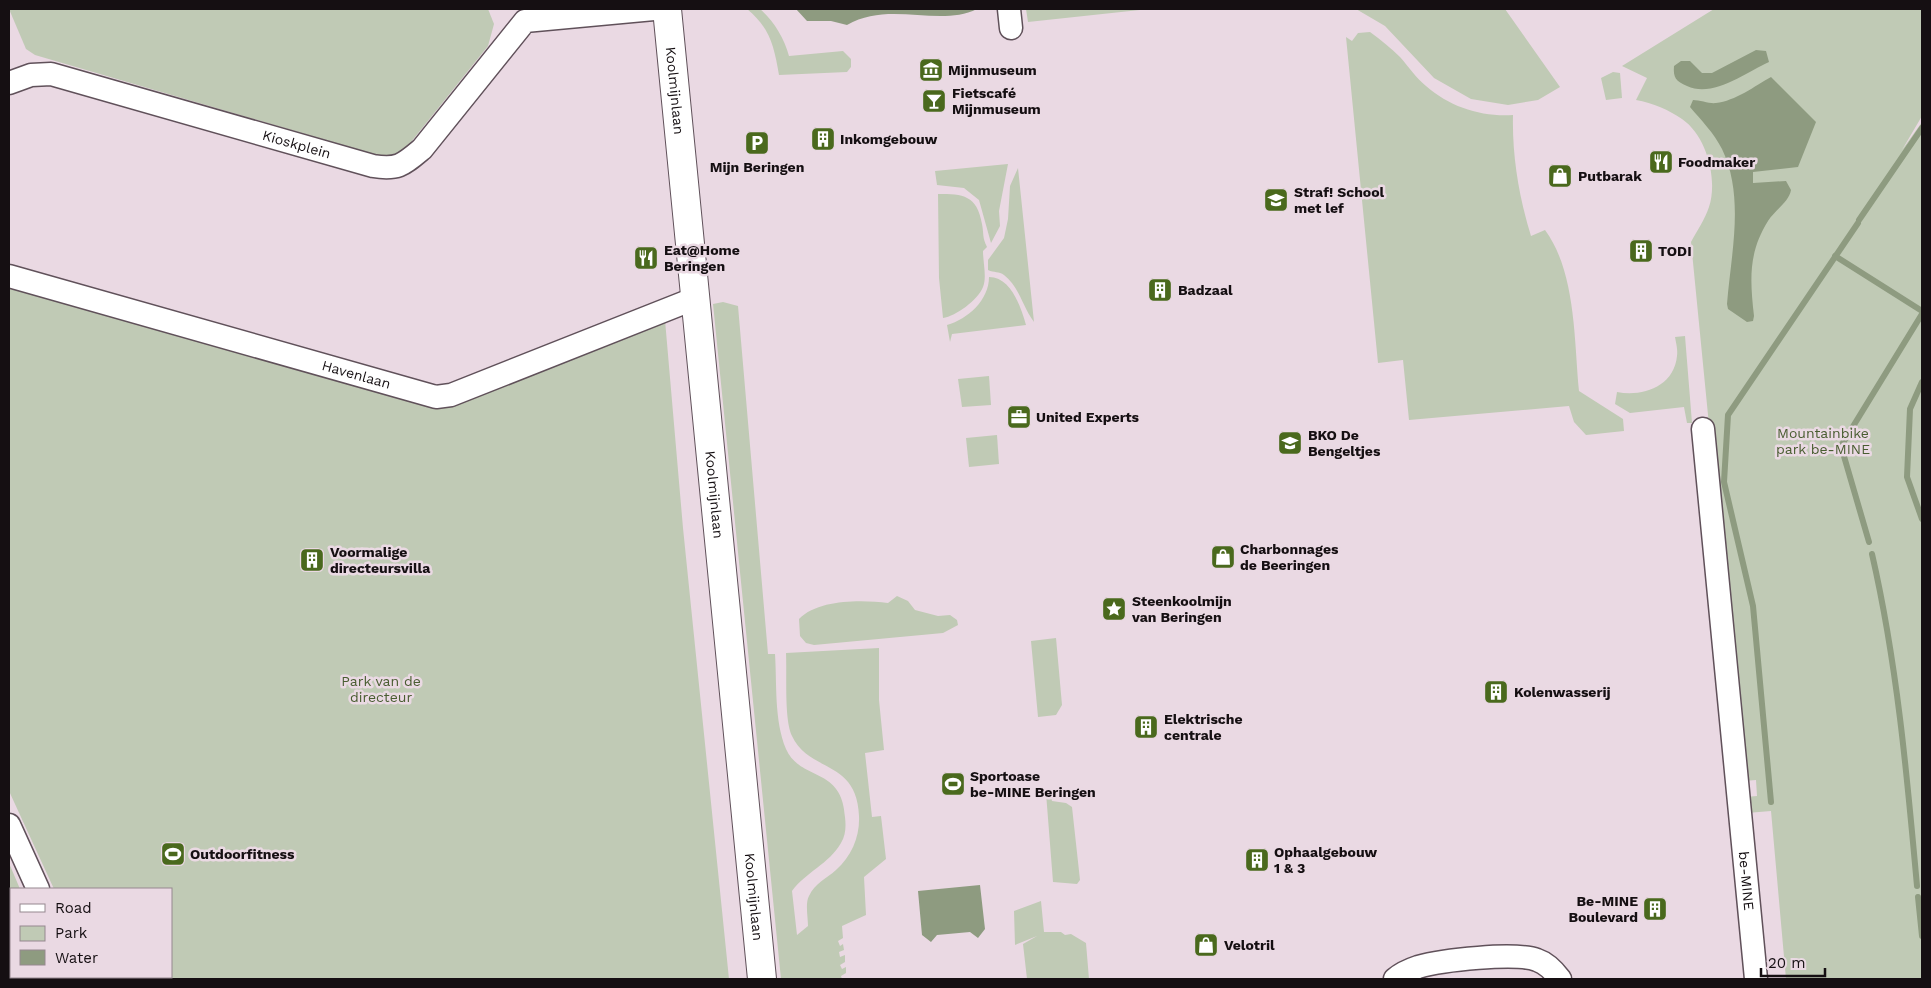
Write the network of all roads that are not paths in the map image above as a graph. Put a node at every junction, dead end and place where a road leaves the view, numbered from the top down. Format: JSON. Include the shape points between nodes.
{"nodes":[{"id":1,"x":654,"y":9,"type":"edge"},
{"id":2,"x":667,"y":9,"type":"edge"},
{"id":3,"x":517,"y":15,"type":"edge"},
{"id":4,"x":10,"y":83,"type":"edge"},
{"id":5,"x":9,"y":276,"type":"edge"},
{"id":6,"x":696,"y":298,"type":"junction"},
{"id":7,"x":1703,"y":430,"type":"dead end"},
{"id":8,"x":9,"y":825,"type":"edge"},
{"id":9,"x":38,"y":888,"type":"edge"},
{"id":10,"x":762,"y":979,"type":"edge"},
{"id":11,"x":1395,"y":979,"type":"edge"},
{"id":12,"x":1560,"y":979,"type":"edge"},
{"id":13,"x":1756,"y":979,"type":"edge"}],
"edges":[{"from":1,"to":3,"type":"street","name":"Kioskplein"},
{"from":2,"to":6,"type":"main road","name":"Koolmijnlaan"},
{"from":3,"to":4,"type":"street","name":"Kioskplein","via":[[422,149],[407,162],[389,168],[372,166],[51,74],[31,75]]},
{"from":5,"to":6,"type":"street","name":"Havenlaan","via":[[436,396],[451,395]]},
{"from":6,"to":10,"type":"main road","name":"Koolmijnlaan"},
{"from":7,"to":13,"type":"street","name":"be-MINE"},
{"from":8,"to":9,"type":"street"},
{"from":11,"to":12,"type":"street","via":[[1420,966],[1507,957],[1538,960]]}]}
